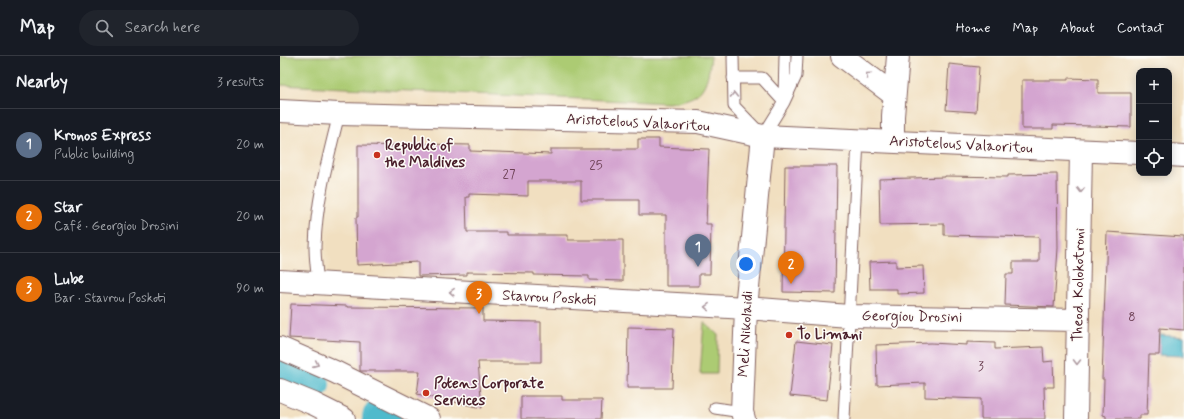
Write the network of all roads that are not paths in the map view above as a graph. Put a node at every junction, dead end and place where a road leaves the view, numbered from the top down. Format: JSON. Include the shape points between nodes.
{"nodes":[{"id":1,"x":733,"y":56,"type":"edge"},
{"id":2,"x":786,"y":56,"type":"edge"},
{"id":3,"x":797,"y":56,"type":"edge"},
{"id":4,"x":842,"y":56,"type":"edge"},
{"id":5,"x":898,"y":56,"type":"edge"},
{"id":6,"x":733,"y":78,"type":"junction"},
{"id":7,"x":894,"y":95,"type":"junction"},
{"id":8,"x":784,"y":102,"type":"junction"},
{"id":9,"x":280,"y":111,"type":"edge"},
{"id":10,"x":339,"y":114,"type":"junction"},
{"id":11,"x":763,"y":136,"type":"junction"},
{"id":12,"x":858,"y":140,"type":"junction"},
{"id":13,"x":893,"y":141,"type":"junction"},
{"id":14,"x":1081,"y":151,"type":"junction"},
{"id":15,"x":1136,"y":153,"type":"edge"},
{"id":16,"x":1172,"y":155,"type":"edge"},
{"id":17,"x":1184,"y":156,"type":"edge"},
{"id":18,"x":280,"y":282,"type":"edge"},
{"id":19,"x":318,"y":284,"type":"junction"},
{"id":20,"x":746,"y":308,"type":"junction"},
{"id":21,"x":849,"y":316,"type":"junction"},
{"id":22,"x":1078,"y":320,"type":"junction"},
{"id":23,"x":280,"y":348,"type":"edge"},
{"id":24,"x":280,"y":390,"type":"edge"},
{"id":25,"x":716,"y":408,"type":"dead end"},
{"id":26,"x":741,"y":417,"type":"edge"},
{"id":27,"x":344,"y":419,"type":"edge"},
{"id":28,"x":429,"y":419,"type":"edge"},
{"id":29,"x":844,"y":419,"type":"edge"},
{"id":30,"x":1076,"y":419,"type":"edge"}],
"edges":[{"from":1,"to":6,"type":"lane"},
{"from":2,"to":8,"type":"lane"},
{"from":3,"to":8,"type":"lane","via":[[796,76]]},
{"from":7,"to":4,"type":"street","one_way":true},
{"from":5,"to":7,"type":"street"},
{"from":6,"to":8,"type":"lane","via":[[762,78]]},
{"from":11,"to":6,"type":"lane","one_way":true,"via":[[734,106]]},
{"from":7,"to":13,"type":"street"},
{"from":8,"to":11,"type":"lane"},
{"from":9,"to":10,"type":"street","name":"Aristotelous Valaoritou"},
{"from":10,"to":11,"type":"street","name":"Aristotelous Valaoritou","via":[[698,122]]},
{"from":10,"to":19,"type":"lane","via":[[318,211],[315,248]]},
{"from":11,"to":12,"type":"street","name":"Aristotelous Valaoritou"},
{"from":11,"to":20,"type":"street","name":"Meli Nikolaidi"},
{"from":12,"to":13,"type":"street","name":"Aristotelous Valaoritou"},
{"from":12,"to":21,"type":"lane"},
{"from":13,"to":14,"type":"street","name":"Aristotelous Valaoritou"},
{"from":14,"to":15,"type":"street","name":"Aristotelous Valaoritou"},
{"from":14,"to":22,"type":"street","name":"Theod. Kolokotroni","one_way":true},
{"from":16,"to":17,"type":"street"},
{"from":18,"to":19,"type":"street","name":"Stavrou Poskoti"},
{"from":20,"to":19,"type":"street","name":"Stavrou Poskoti","one_way":true},
{"from":20,"to":21,"type":"street","name":"Georgiou Drosini"},
{"from":20,"to":26,"type":"street","name":"Meli Nikolaidi"},
{"from":21,"to":22,"type":"street","name":"Georgiou Drosini"},
{"from":21,"to":29,"type":"lane"},
{"from":22,"to":30,"type":"street","name":"Theod. Kolokotroni","one_way":true},
{"from":23,"to":28,"type":"street","one_way":true},
{"from":24,"to":27,"type":"street"},
{"from":25,"to":26,"type":"lane"}]}
